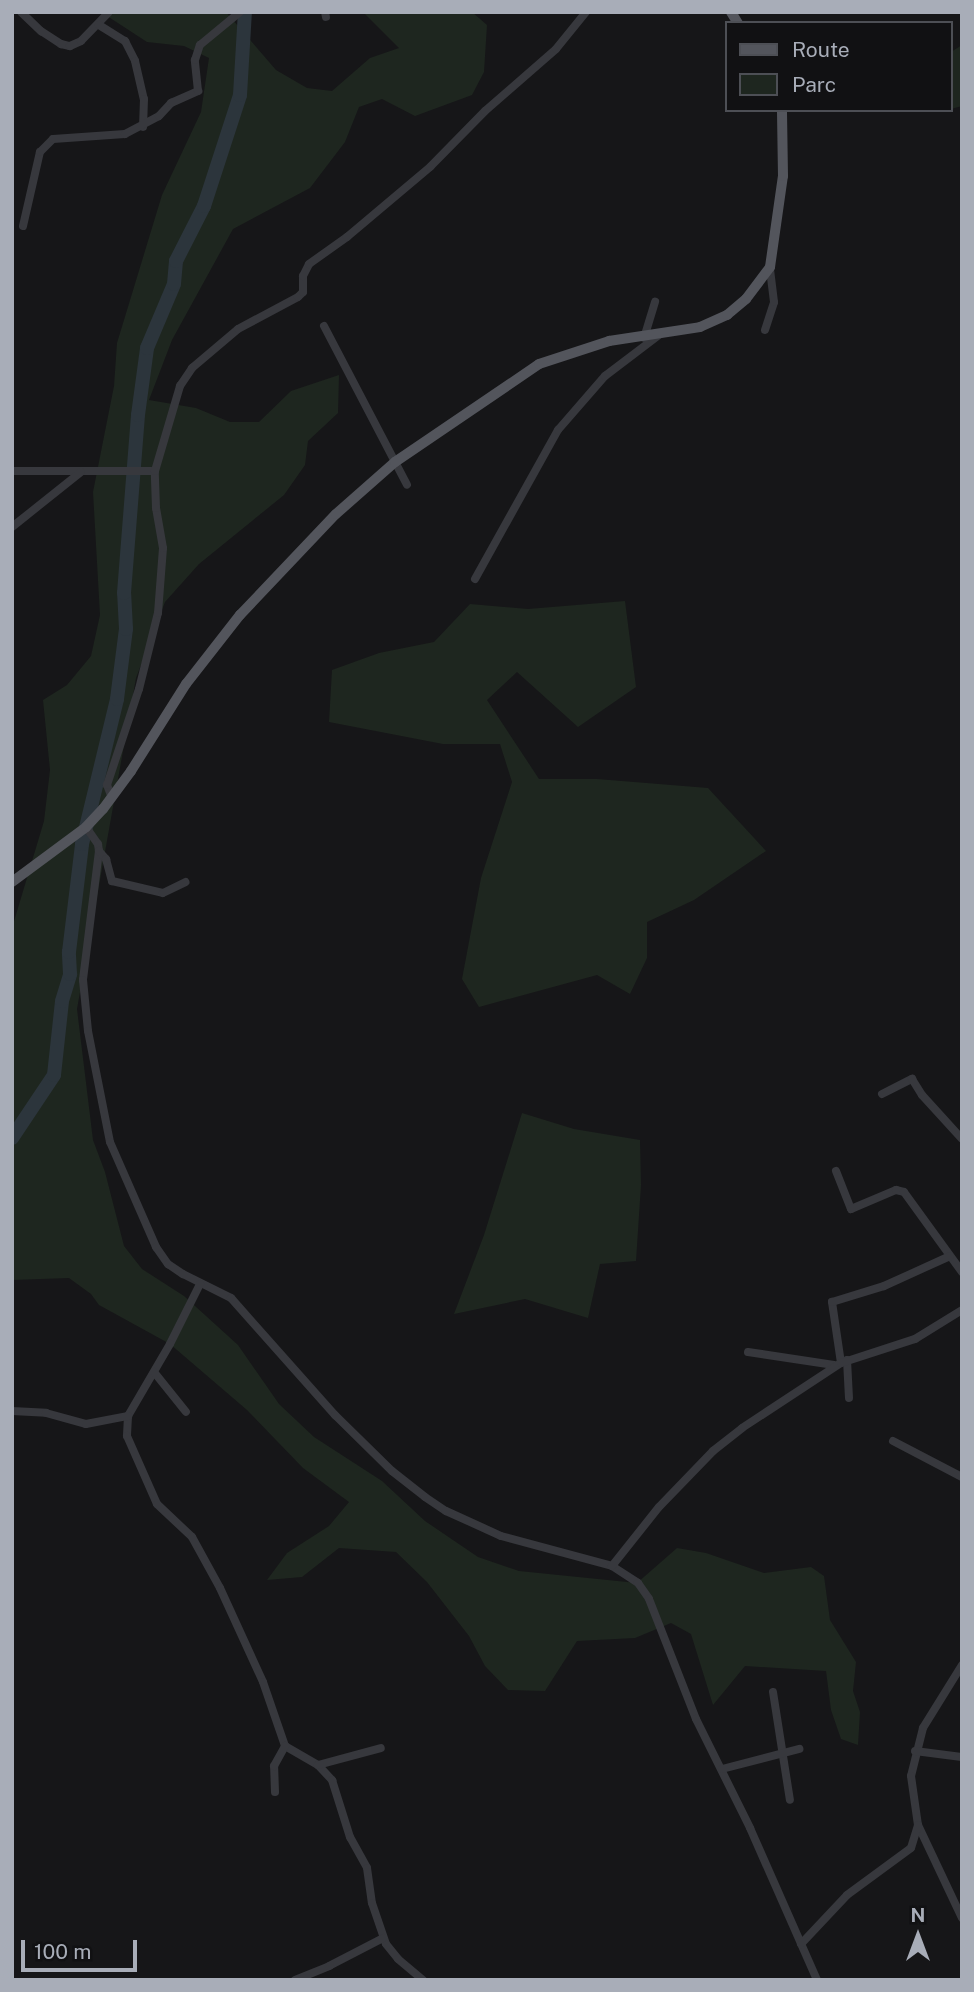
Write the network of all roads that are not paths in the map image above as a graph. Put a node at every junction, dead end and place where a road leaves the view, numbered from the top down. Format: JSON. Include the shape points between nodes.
{"nodes":[{"id":1,"x":21,"y":12,"type":"edge"},
{"id":2,"x":109,"y":12,"type":"edge"},
{"id":3,"x":240,"y":12,"type":"edge"},
{"id":4,"x":586,"y":12,"type":"edge"},
{"id":5,"x":99,"y":25,"type":"junction"},
{"id":6,"x":782,"y":112,"type":"edge"},
{"id":7,"x":143,"y":127,"type":"junction"},
{"id":8,"x":23,"y":226,"type":"dead end"},
{"id":9,"x":771,"y":267,"type":"junction"},
{"id":10,"x":655,"y":302,"type":"dead end"},
{"id":11,"x":324,"y":326,"type":"dead end"},
{"id":12,"x":765,"y":330,"type":"dead end"},
{"id":13,"x":659,"y":335,"type":"junction"},
{"id":14,"x":644,"y":338,"type":"junction"},
{"id":15,"x":395,"y":462,"type":"junction"},
{"id":16,"x":12,"y":471,"type":"edge"},
{"id":17,"x":155,"y":471,"type":"junction"},
{"id":18,"x":81,"y":472,"type":"junction"},
{"id":19,"x":407,"y":485,"type":"dead end"},
{"id":20,"x":12,"y":527,"type":"edge"},
{"id":21,"x":475,"y":579,"type":"dead end"},
{"id":22,"x":112,"y":799,"type":"junction"},
{"id":23,"x":86,"y":827,"type":"junction"},
{"id":24,"x":99,"y":851,"type":"junction"},
{"id":25,"x":12,"y":882,"type":"edge"},
{"id":26,"x":186,"y":882,"type":"dead end"},
{"id":27,"x":882,"y":1094,"type":"dead end"},
{"id":28,"x":962,"y":1139,"type":"edge"},
{"id":29,"x":836,"y":1171,"type":"dead end"},
{"id":30,"x":950,"y":1256,"type":"junction"},
{"id":31,"x":962,"y":1272,"type":"edge"},
{"id":32,"x":200,"y":1284,"type":"junction"},
{"id":33,"x":962,"y":1310,"type":"edge"},
{"id":34,"x":748,"y":1352,"type":"dead end"},
{"id":35,"x":842,"y":1362,"type":"junction"},
{"id":36,"x":154,"y":1372,"type":"junction"},
{"id":37,"x":849,"y":1398,"type":"dead end"},
{"id":38,"x":12,"y":1411,"type":"edge"},
{"id":39,"x":186,"y":1412,"type":"dead end"},
{"id":40,"x":128,"y":1416,"type":"junction"},
{"id":41,"x":893,"y":1441,"type":"dead end"},
{"id":42,"x":962,"y":1477,"type":"edge"},
{"id":43,"x":612,"y":1566,"type":"junction"},
{"id":44,"x":962,"y":1665,"type":"edge"},
{"id":45,"x":773,"y":1692,"type":"dead end"},
{"id":46,"x":285,"y":1746,"type":"junction"},
{"id":47,"x":382,"y":1748,"type":"dead end"},
{"id":48,"x":799,"y":1749,"type":"dead end"},
{"id":49,"x":915,"y":1751,"type":"junction"},
{"id":50,"x":781,"y":1754,"type":"junction"},
{"id":51,"x":962,"y":1757,"type":"edge"},
{"id":52,"x":318,"y":1765,"type":"junction"},
{"id":53,"x":722,"y":1769,"type":"junction"},
{"id":54,"x":275,"y":1792,"type":"dead end"},
{"id":55,"x":789,"y":1800,"type":"dead end"},
{"id":56,"x":918,"y":1825,"type":"junction"},
{"id":57,"x":962,"y":1918,"type":"edge"},
{"id":58,"x":383,"y":1938,"type":"junction"},
{"id":59,"x":801,"y":1944,"type":"junction"},
{"id":60,"x":295,"y":1980,"type":"edge"},
{"id":61,"x":424,"y":1980,"type":"edge"},
{"id":62,"x":817,"y":1980,"type":"edge"}],
"edges":[{"from":1,"to":5,"type":"street","via":[[41,31],[70,46]]},
{"from":2,"to":5,"type":"street"},
{"from":3,"to":7,"type":"street","via":[[200,45],[195,60],[198,90],[171,103]]},
{"from":4,"to":17,"type":"street","via":[[556,49],[430,167],[309,264],[298,297],[248,321],[192,368],[180,386]]},
{"from":5,"to":7,"type":"street","via":[[125,41],[135,61],[144,99]]},
{"from":6,"to":9,"type":"main road","via":[[783,176]]},
{"from":7,"to":8,"type":"street","via":[[125,134],[53,139],[40,152]]},
{"from":9,"to":12,"type":"street","via":[[774,302]]},
{"from":9,"to":13,"type":"main road","via":[[727,315],[700,327]]},
{"from":10,"to":14,"type":"street"},
{"from":11,"to":15,"type":"street"},
{"from":13,"to":14,"type":"main road"},
{"from":13,"to":21,"type":"street","via":[[605,376],[558,430]]},
{"from":14,"to":15,"type":"main road","via":[[609,341],[539,364]]},
{"from":15,"to":19,"type":"street"},
{"from":15,"to":22,"type":"main road","via":[[336,514],[240,615],[186,684]]},
{"from":16,"to":18,"type":"street"},
{"from":17,"to":18,"type":"street"},
{"from":17,"to":22,"type":"street","via":[[163,548],[158,613],[107,785]]},
{"from":18,"to":20,"type":"street"},
{"from":22,"to":23,"type":"main road"},
{"from":23,"to":24,"type":"street"},
{"from":23,"to":25,"type":"main road"},
{"from":24,"to":26,"type":"street","via":[[112,881],[163,893]]},
{"from":24,"to":32,"type":"street","via":[[83,980],[110,1142],[156,1247],[168,1264]]},
{"from":27,"to":28,"type":"street","via":[[912,1079]]},
{"from":29,"to":30,"type":"street","via":[[851,1209],[896,1190],[904,1192]]},
{"from":30,"to":31,"type":"street"},
{"from":30,"to":35,"type":"street","via":[[884,1286],[832,1301]]},
{"from":32,"to":36,"type":"street"},
{"from":32,"to":43,"type":"street","via":[[232,1298],[335,1415],[425,1497],[501,1536]]},
{"from":33,"to":35,"type":"street","via":[[915,1339]]},
{"from":34,"to":35,"type":"street"},
{"from":35,"to":37,"type":"street"},
{"from":35,"to":43,"type":"street","via":[[788,1395],[713,1451],[638,1531]]},
{"from":36,"to":39,"type":"street"},
{"from":36,"to":40,"type":"street"},
{"from":38,"to":40,"type":"street","via":[[46,1413],[86,1424]]},
{"from":40,"to":46,"type":"street","via":[[127,1436],[148,1488],[161,1508],[184,1526],[202,1555],[263,1682]]},
{"from":41,"to":42,"type":"street"},
{"from":43,"to":53,"type":"street","via":[[638,1583],[649,1599],[687,1698]]},
{"from":44,"to":49,"type":"street","via":[[923,1728]]},
{"from":45,"to":50,"type":"street"},
{"from":46,"to":52,"type":"street"},
{"from":46,"to":54,"type":"street","via":[[274,1766]]},
{"from":47,"to":52,"type":"street"},
{"from":48,"to":50,"type":"street"},
{"from":49,"to":51,"type":"street"},
{"from":49,"to":56,"type":"street","via":[[911,1776]]},
{"from":50,"to":53,"type":"street"},
{"from":50,"to":55,"type":"street"},
{"from":52,"to":58,"type":"street","via":[[332,1780],[350,1837],[367,1868]]},
{"from":53,"to":59,"type":"street"},
{"from":56,"to":57,"type":"street"},
{"from":56,"to":59,"type":"street","via":[[911,1849],[847,1895]]},
{"from":58,"to":60,"type":"street"},
{"from":58,"to":61,"type":"street","via":[[398,1959]]},
{"from":59,"to":62,"type":"street"}]}
